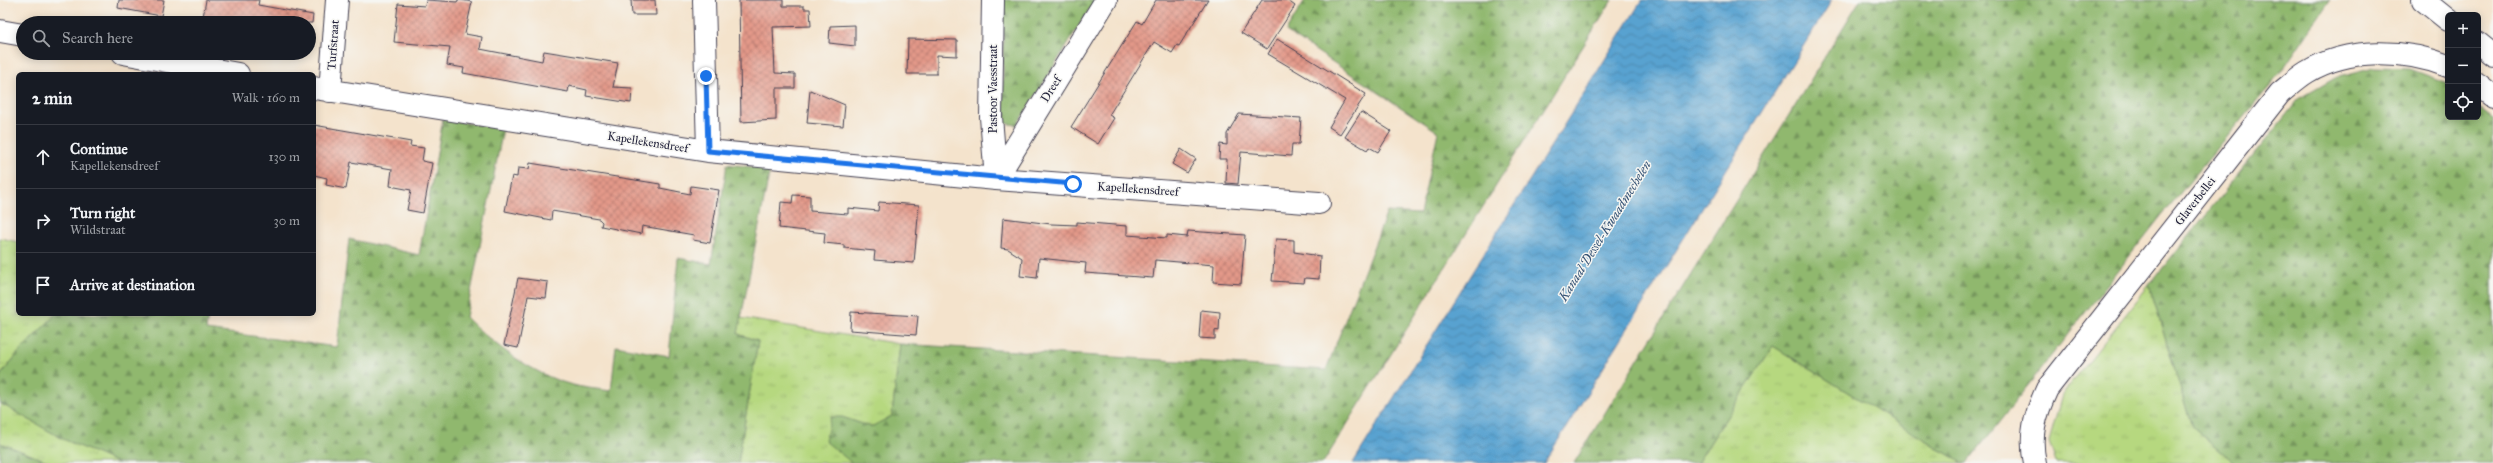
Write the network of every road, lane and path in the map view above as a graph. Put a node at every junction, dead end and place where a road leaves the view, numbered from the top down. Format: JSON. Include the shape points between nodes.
{"nodes":[{"id":1,"x":337,"y":0,"type":"edge"},
{"id":2,"x":704,"y":0,"type":"edge"},
{"id":3,"x":993,"y":0,"type":"edge"},
{"id":4,"x":1106,"y":0,"type":"edge"},
{"id":5,"x":2423,"y":0,"type":"edge"},
{"id":6,"x":2445,"y":18,"type":"edge"},
{"id":7,"x":0,"y":31,"type":"edge"},
{"id":8,"x":16,"y":34,"type":"edge"},
{"id":9,"x":2481,"y":45,"type":"edge"},
{"id":10,"x":2493,"y":55,"type":"edge"},
{"id":11,"x":161,"y":60,"type":"edge"},
{"id":12,"x":2445,"y":65,"type":"edge"},
{"id":13,"x":227,"y":72,"type":"edge"},
{"id":14,"x":2481,"y":86,"type":"edge"},
{"id":15,"x":322,"y":90,"type":"edge"},
{"id":16,"x":2493,"y":96,"type":"edge"},
{"id":17,"x":708,"y":151,"type":"junction"},
{"id":18,"x":996,"y":179,"type":"junction"},
{"id":19,"x":1319,"y":203,"type":"dead end"},
{"id":20,"x":2035,"y":463,"type":"edge"}],
"edges":[{"from":1,"to":15,"type":"street","name":"Turfstraat"},
{"from":2,"to":17,"type":"street"},
{"from":3,"to":18,"type":"street","name":"Pastoor Vaesstraat","via":[[991,117]]},
{"from":4,"to":18,"type":"street","name":"Dreef"},
{"from":5,"to":6,"type":"street"},
{"from":7,"to":8,"type":"street"},
{"from":9,"to":10,"type":"street"},
{"from":11,"to":13,"type":"street"},
{"from":12,"to":20,"type":"street","name":"Glaverbellei","via":[[2397,54],[2361,55],[2337,60],[2308,72],[2280,93],[2047,389],[2035,416],[2032,449]]},
{"from":14,"to":16,"type":"street"},
{"from":15,"to":17,"type":"street","name":"Kapellekensdreef"},
{"from":17,"to":18,"type":"street","name":"Kapellekensdreef"},
{"from":18,"to":19,"type":"street","name":"Kapellekensdreef"}]}
